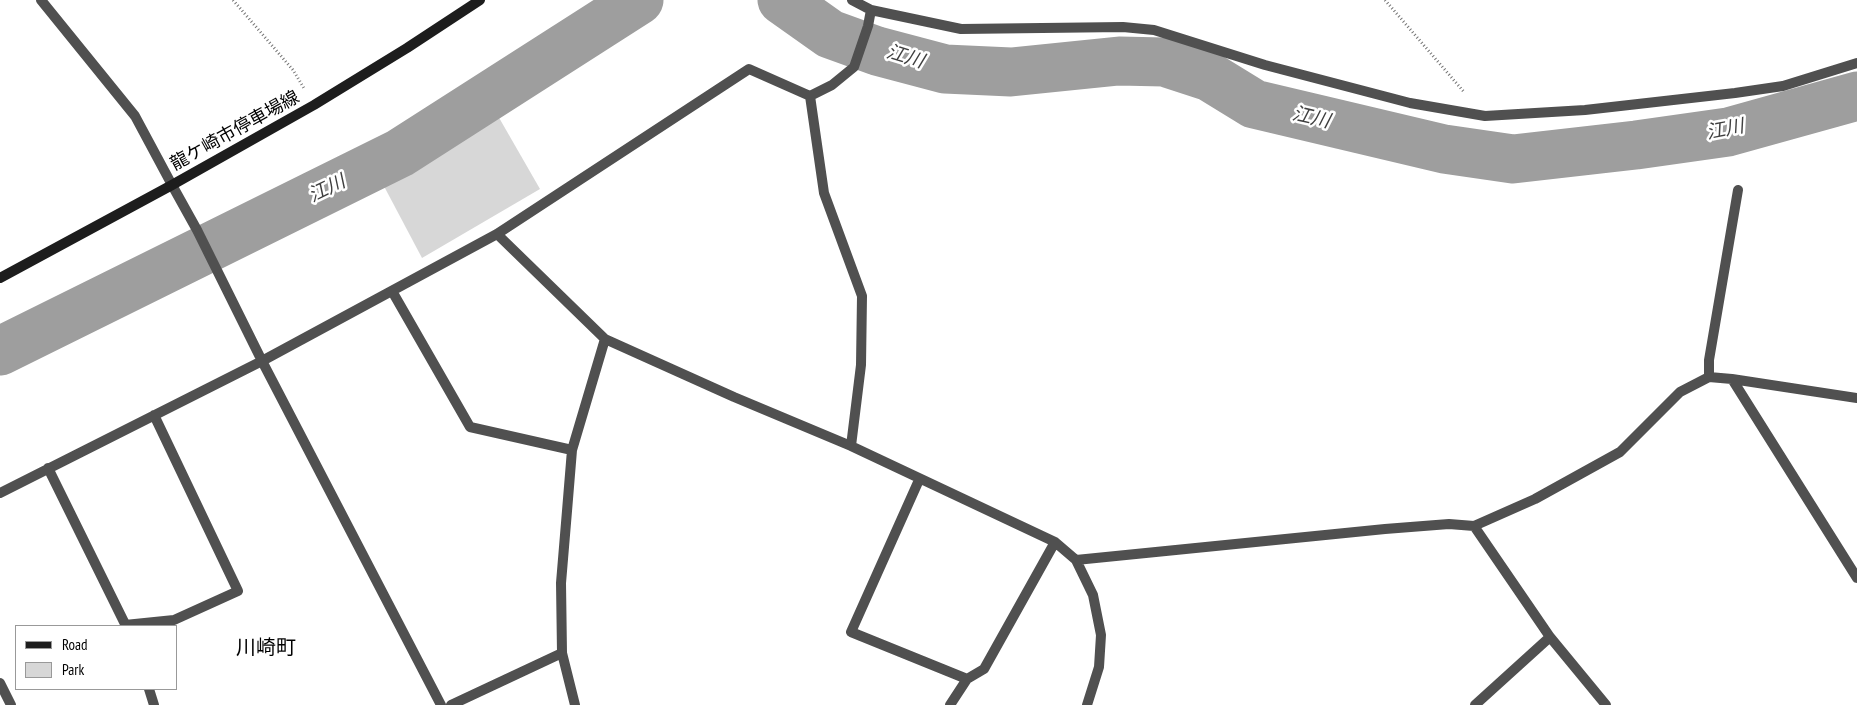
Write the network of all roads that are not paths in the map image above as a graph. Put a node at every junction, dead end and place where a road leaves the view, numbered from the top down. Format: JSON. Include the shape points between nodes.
{"nodes":[{"id":1,"x":41,"y":0,"type":"edge"},
{"id":2,"x":480,"y":0,"type":"edge"},
{"id":3,"x":852,"y":0,"type":"edge"},
{"id":4,"x":870,"y":14,"type":"junction"},
{"id":5,"x":1857,"y":63,"type":"edge"},
{"id":6,"x":810,"y":96,"type":"junction"},
{"id":7,"x":172,"y":185,"type":"junction"},
{"id":8,"x":1738,"y":190,"type":"dead end"},
{"id":9,"x":497,"y":234,"type":"junction"},
{"id":10,"x":0,"y":278,"type":"edge"},
{"id":11,"x":392,"y":291,"type":"junction"},
{"id":12,"x":605,"y":339,"type":"junction"},
{"id":13,"x":262,"y":360,"type":"junction"},
{"id":14,"x":1709,"y":377,"type":"junction"},
{"id":15,"x":1732,"y":379,"type":"junction"},
{"id":16,"x":1857,"y":398,"type":"edge"},
{"id":17,"x":154,"y":415,"type":"junction"},
{"id":18,"x":851,"y":446,"type":"junction"},
{"id":19,"x":572,"y":450,"type":"junction"},
{"id":20,"x":48,"y":468,"type":"junction"},
{"id":21,"x":919,"y":480,"type":"junction"},
{"id":22,"x":0,"y":492,"type":"edge"},
{"id":23,"x":1474,"y":526,"type":"junction"},
{"id":24,"x":1054,"y":542,"type":"junction"},
{"id":25,"x":1076,"y":560,"type":"junction"},
{"id":26,"x":1857,"y":578,"type":"edge"},
{"id":27,"x":126,"y":625,"type":"edge"},
{"id":28,"x":134,"y":625,"type":"edge"},
{"id":29,"x":1550,"y":637,"type":"junction"},
{"id":30,"x":562,"y":654,"type":"junction"},
{"id":31,"x":967,"y":679,"type":"junction"},
{"id":32,"x":0,"y":682,"type":"edge"},
{"id":33,"x":148,"y":690,"type":"edge"},
{"id":34,"x":11,"y":705,"type":"edge"},
{"id":35,"x":154,"y":705,"type":"edge"},
{"id":36,"x":441,"y":705,"type":"edge"},
{"id":37,"x":451,"y":705,"type":"edge"},
{"id":38,"x":576,"y":705,"type":"edge"},
{"id":39,"x":950,"y":705,"type":"edge"},
{"id":40,"x":1087,"y":705,"type":"edge"},
{"id":41,"x":1475,"y":705,"type":"edge"},
{"id":42,"x":1606,"y":705,"type":"edge"}],
"edges":[{"from":1,"to":7,"type":"street","via":[[135,116]]},
{"from":2,"to":7,"type":"main road","name":"龍ケ崎市停車場線","via":[[314,105]]},
{"from":3,"to":4,"type":"street"},
{"from":4,"to":5,"type":"street","via":[[962,29],[1122,27],[1154,30],[1265,65],[1410,103],[1485,116],[1585,110],[1735,93],[1783,86]]},
{"from":4,"to":6,"type":"street","via":[[854,67],[832,85]]},
{"from":6,"to":9,"type":"street","via":[[749,69]]},
{"from":6,"to":18,"type":"street","via":[[824,193],[862,296],[861,365]]},
{"from":7,"to":10,"type":"main road","name":"龍ケ崎市停車場線"},
{"from":7,"to":13,"type":"street"},
{"from":8,"to":14,"type":"street","via":[[1709,360]]},
{"from":9,"to":11,"type":"street"},
{"from":9,"to":12,"type":"street"},
{"from":11,"to":13,"type":"street"},
{"from":11,"to":19,"type":"street","via":[[470,427]]},
{"from":12,"to":18,"type":"street"},
{"from":12,"to":19,"type":"street"},
{"from":13,"to":17,"type":"street"},
{"from":13,"to":36,"type":"street"},
{"from":14,"to":15,"type":"street"},
{"from":14,"to":23,"type":"street","via":[[1680,392],[1620,452],[1535,499]]},
{"from":15,"to":16,"type":"street"},
{"from":15,"to":26,"type":"street"},
{"from":17,"to":20,"type":"street"},
{"from":17,"to":28,"type":"street","via":[[238,591],[174,620]]},
{"from":18,"to":21,"type":"street"},
{"from":19,"to":30,"type":"street","via":[[561,583]]},
{"from":20,"to":22,"type":"street"},
{"from":20,"to":27,"type":"street"},
{"from":21,"to":24,"type":"street"},
{"from":21,"to":31,"type":"street","via":[[851,632]]},
{"from":23,"to":25,"type":"street","via":[[1449,524],[1385,529]]},
{"from":23,"to":29,"type":"street"},
{"from":24,"to":25,"type":"street"},
{"from":24,"to":31,"type":"street","via":[[984,669]]},
{"from":25,"to":40,"type":"street","via":[[1093,595],[1101,635],[1099,666]]},
{"from":29,"to":41,"type":"street"},
{"from":29,"to":42,"type":"street"},
{"from":30,"to":37,"type":"street"},
{"from":30,"to":38,"type":"street"},
{"from":31,"to":39,"type":"street"},
{"from":32,"to":34,"type":"street"},
{"from":33,"to":35,"type":"street"}]}
